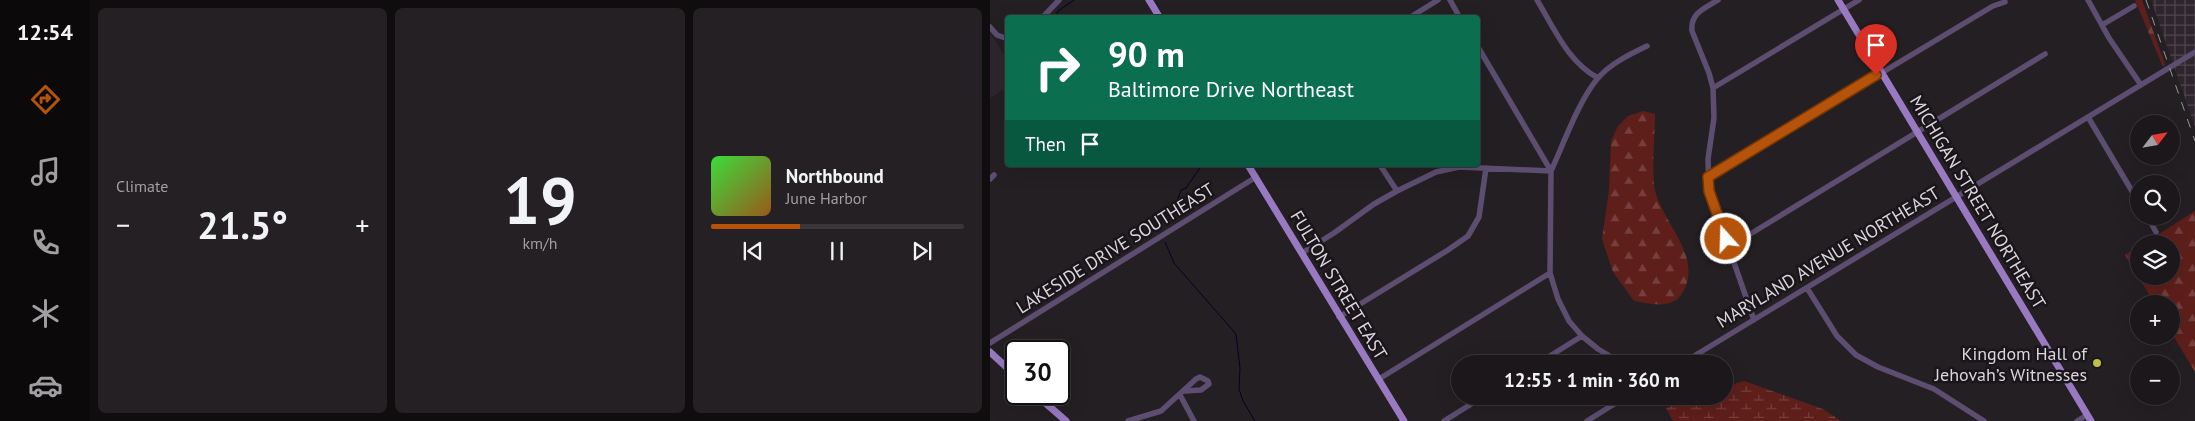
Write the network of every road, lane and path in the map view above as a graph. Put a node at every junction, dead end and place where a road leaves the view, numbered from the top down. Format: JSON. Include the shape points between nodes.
{"nodes":[{"id":1,"x":1059,"y":0,"type":"edge"},
{"id":2,"x":1149,"y":0,"type":"edge"},
{"id":3,"x":1438,"y":0,"type":"edge"},
{"id":4,"x":1450,"y":0,"type":"edge"},
{"id":5,"x":1537,"y":0,"type":"edge"},
{"id":6,"x":1718,"y":0,"type":"edge"},
{"id":7,"x":1838,"y":0,"type":"edge"},
{"id":8,"x":1859,"y":0,"type":"edge"},
{"id":9,"x":2088,"y":0,"type":"edge"},
{"id":10,"x":2005,"y":2,"type":"dead end"},
{"id":11,"x":2134,"y":6,"type":"dead end"},
{"id":12,"x":1844,"y":9,"type":"junction"},
{"id":13,"x":1045,"y":15,"type":"edge"},
{"id":14,"x":1158,"y":15,"type":"edge"},
{"id":15,"x":1414,"y":15,"type":"edge"},
{"id":16,"x":1458,"y":15,"type":"edge"},
{"id":17,"x":2102,"y":25,"type":"junction"},
{"id":18,"x":990,"y":26,"type":"edge"},
{"id":19,"x":1005,"y":38,"type":"edge"},
{"id":20,"x":1647,"y":46,"type":"dead end"},
{"id":21,"x":1480,"y":50,"type":"edge"},
{"id":22,"x":2195,"y":52,"type":"edge"},
{"id":23,"x":2045,"y":54,"type":"dead end"},
{"id":24,"x":1881,"y":72,"type":"junction"},
{"id":25,"x":1598,"y":78,"type":"junction"},
{"id":26,"x":2140,"y":85,"type":"junction"},
{"id":27,"x":1713,"y":88,"type":"junction"},
{"id":28,"x":2088,"y":118,"type":"junction"},
{"id":29,"x":1918,"y":132,"type":"junction"},
{"id":30,"x":1249,"y":167,"type":"edge"},
{"id":31,"x":1381,"y":167,"type":"edge"},
{"id":32,"x":1486,"y":168,"type":"junction"},
{"id":33,"x":1551,"y":170,"type":"junction"},
{"id":34,"x":1256,"y":177,"type":"junction"},
{"id":35,"x":1708,"y":177,"type":"junction"},
{"id":36,"x":2130,"y":188,"type":"edge"},
{"id":37,"x":1397,"y":190,"type":"junction"},
{"id":38,"x":1957,"y":196,"type":"junction"},
{"id":39,"x":2152,"y":225,"type":"edge"},
{"id":40,"x":2156,"y":232,"type":"dead end"},
{"id":41,"x":1729,"y":247,"type":"junction"},
{"id":42,"x":1302,"y":253,"type":"junction"},
{"id":43,"x":1550,"y":273,"type":"junction"},
{"id":44,"x":1807,"y":288,"type":"junction"},
{"id":45,"x":1339,"y":317,"type":"junction"},
{"id":46,"x":1754,"y":320,"type":"junction"},
{"id":47,"x":1582,"y":336,"type":"junction"},
{"id":48,"x":990,"y":343,"type":"edge"},
{"id":49,"x":990,"y":352,"type":"edge"},
{"id":50,"x":1551,"y":355,"type":"edge"},
{"id":51,"x":1608,"y":355,"type":"edge"},
{"id":52,"x":1695,"y":355,"type":"edge"},
{"id":53,"x":1005,"y":366,"type":"edge"},
{"id":54,"x":1378,"y":379,"type":"junction"},
{"id":55,"x":1048,"y":405,"type":"edge"},
{"id":56,"x":1470,"y":405,"type":"edge"},
{"id":57,"x":1613,"y":405,"type":"edge"},
{"id":58,"x":2089,"y":418,"type":"edge"},
{"id":59,"x":1066,"y":421,"type":"edge"},
{"id":60,"x":1128,"y":421,"type":"edge"},
{"id":61,"x":1194,"y":421,"type":"edge"},
{"id":62,"x":1404,"y":421,"type":"edge"},
{"id":63,"x":1444,"y":421,"type":"edge"},
{"id":64,"x":1587,"y":421,"type":"edge"},
{"id":65,"x":1984,"y":421,"type":"edge"},
{"id":66,"x":2077,"y":421,"type":"edge"}],
"edges":[{"from":1,"to":13,"type":"street"},
{"from":2,"to":14,"type":"main road"},
{"from":3,"to":15,"type":"street"},
{"from":4,"to":16,"type":"street"},
{"from":5,"to":25,"type":"street","via":[[1574,59]]},
{"from":6,"to":27,"type":"street","via":[[1694,16],[1691,24]]},
{"from":7,"to":12,"type":"main road","name":"MICHIGAN STREET NORTHEAST"},
{"from":8,"to":12,"type":"street"},
{"from":9,"to":17,"type":"street"},
{"from":10,"to":24,"type":"street"},
{"from":11,"to":17,"type":"street"},
{"from":12,"to":24,"type":"main road","name":"MICHIGAN STREET NORTHEAST"},
{"from":12,"to":27,"type":"street"},
{"from":17,"to":26,"type":"street"},
{"from":18,"to":19,"type":"street","via":[[997,35]]},
{"from":20,"to":25,"type":"street"},
{"from":21,"to":33,"type":"street"},
{"from":22,"to":26,"type":"street","name":"MARYLAND AVENUE NORTHEAST"},
{"from":23,"to":29,"type":"street"},
{"from":24,"to":29,"type":"main road","name":"MICHIGAN STREET NORTHEAST"},
{"from":24,"to":35,"type":"street"},
{"from":25,"to":33,"type":"street"},
{"from":26,"to":28,"type":"street","name":"MARYLAND AVENUE NORTHEAST"},
{"from":27,"to":35,"type":"street","via":[[1714,118]]},
{"from":28,"to":36,"type":"street"},
{"from":28,"to":38,"type":"street","name":"MARYLAND AVENUE NORTHEAST"},
{"from":29,"to":38,"type":"main road","name":"MICHIGAN STREET NORTHEAST"},
{"from":29,"to":41,"type":"street"},
{"from":30,"to":34,"type":"main road","name":"FULTON STREET EAST"},
{"from":31,"to":37,"type":"street"},
{"from":32,"to":33,"type":"street"},
{"from":32,"to":37,"type":"street","via":[[1449,168]]},
{"from":32,"to":45,"type":"street","via":[[1479,216],[1468,236]]},
{"from":33,"to":43,"type":"street"},
{"from":34,"to":42,"type":"main road","name":"FULTON STREET EAST"},
{"from":34,"to":48,"type":"street","name":"LAKESIDE DRIVE SOUTHEAST"},
{"from":35,"to":41,"type":"street","via":[[1709,191]]},
{"from":37,"to":42,"type":"street"},
{"from":38,"to":44,"type":"street","name":"MARYLAND AVENUE NORTHEAST"},
{"from":38,"to":58,"type":"main road","name":"MICHIGAN STREET NORTHEAST"},
{"from":39,"to":40,"type":"street"},
{"from":41,"to":46,"type":"street"},
{"from":42,"to":45,"type":"main road","name":"FULTON STREET EAST"},
{"from":43,"to":47,"type":"street","via":[[1558,299]]},
{"from":43,"to":54,"type":"street"},
{"from":44,"to":46,"type":"street","name":"MARYLAND AVENUE NORTHEAST"},
{"from":44,"to":65,"type":"street","via":[[1837,336],[1856,354],[1934,389]]},
{"from":45,"to":54,"type":"main road","name":"FULTON STREET EAST"},
{"from":46,"to":52,"type":"street","name":"MARYLAND AVENUE NORTHEAST"},
{"from":47,"to":50,"type":"street"},
{"from":47,"to":51,"type":"street"},
{"from":49,"to":53,"type":"main road"},
{"from":54,"to":62,"type":"main road","name":"FULTON STREET EAST"},
{"from":55,"to":59,"type":"main road"},
{"from":56,"to":63,"type":"street"},
{"from":57,"to":64,"type":"street"},
{"from":58,"to":66,"type":"street"},
{"from":60,"to":61,"type":"street","via":[[1161,411],[1183,393]]}]}
